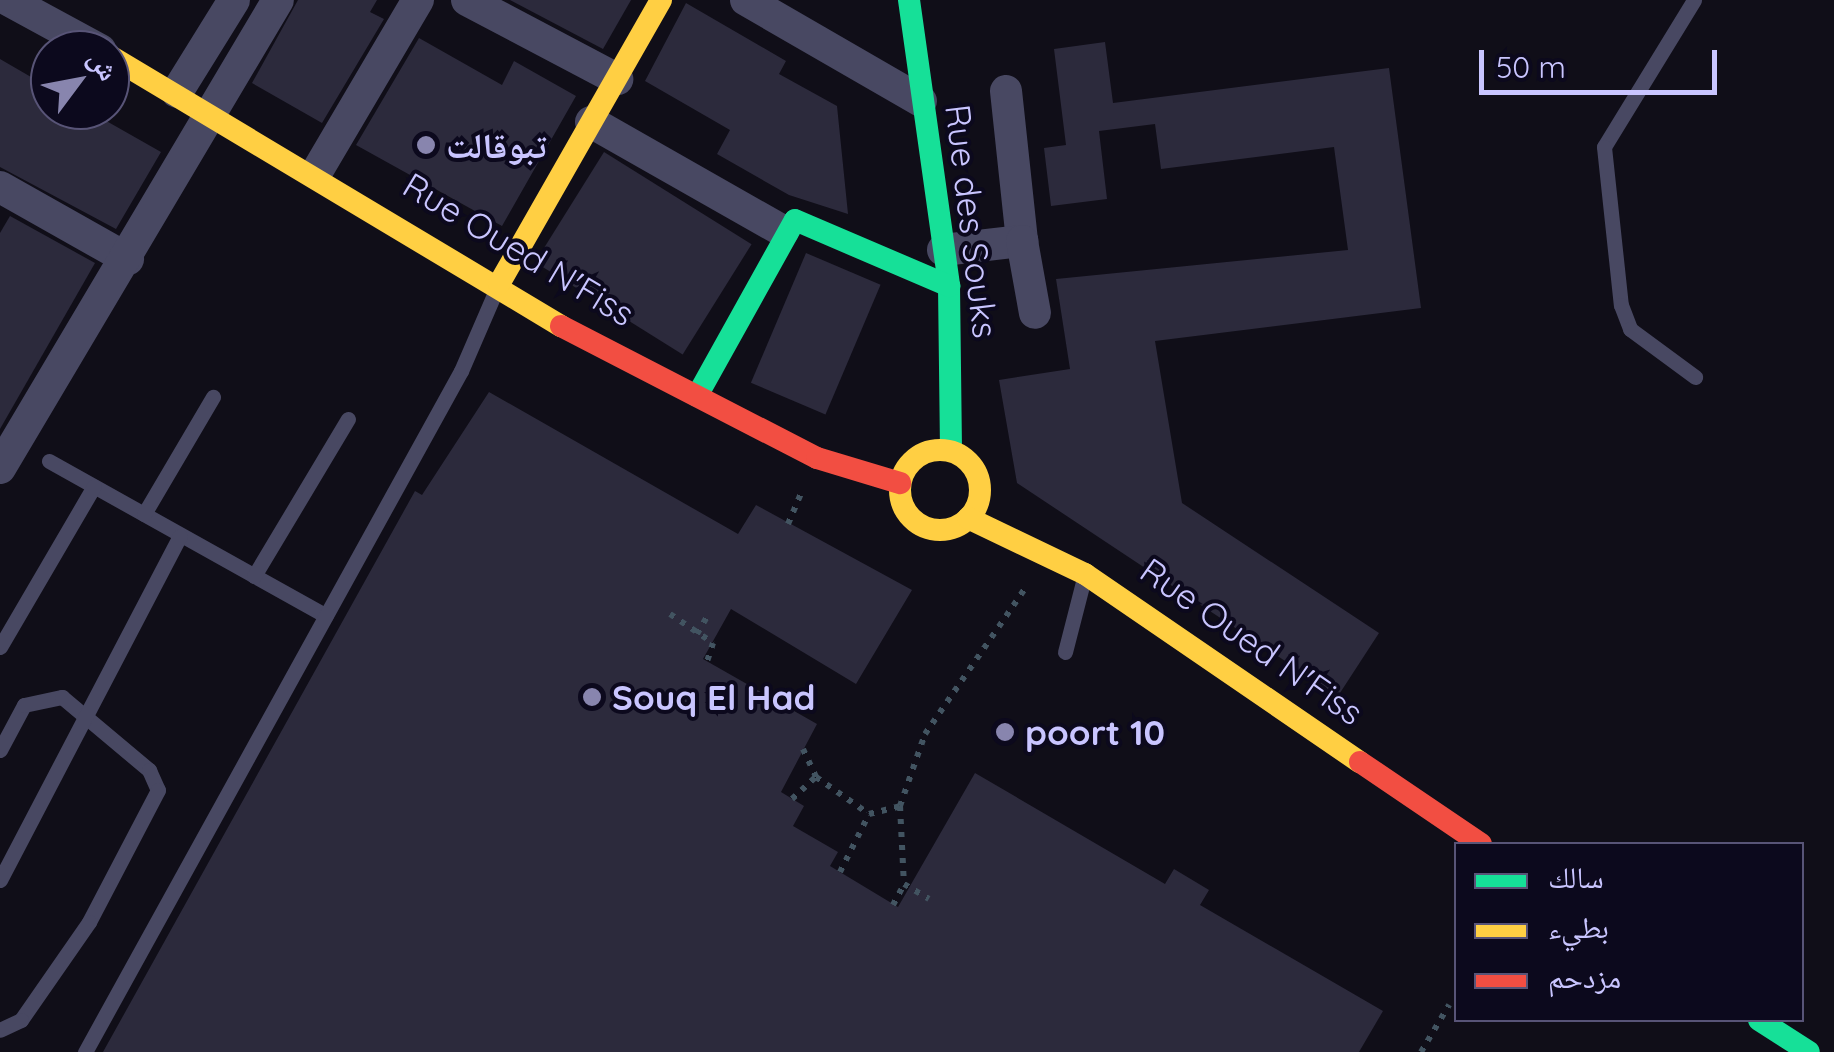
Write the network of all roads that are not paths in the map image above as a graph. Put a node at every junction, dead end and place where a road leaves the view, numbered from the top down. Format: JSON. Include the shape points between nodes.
{"nodes":[{"id":1,"x":8,"y":0,"type":"edge"},
{"id":2,"x":234,"y":0,"type":"edge"},
{"id":3,"x":278,"y":0,"type":"edge"},
{"id":4,"x":418,"y":0,"type":"edge"},
{"id":5,"x":467,"y":0,"type":"edge"},
{"id":6,"x":661,"y":0,"type":"edge"},
{"id":7,"x":746,"y":0,"type":"edge"},
{"id":8,"x":909,"y":0,"type":"edge"},
{"id":9,"x":1694,"y":0,"type":"edge"},
{"id":10,"x":63,"y":30,"type":"edge"},
{"id":11,"x":130,"y":67,"type":"edge"},
{"id":12,"x":617,"y":78,"type":"junction"},
{"id":13,"x":1006,"y":91,"type":"dead end"},
{"id":14,"x":176,"y":92,"type":"junction"},
{"id":15,"x":920,"y":101,"type":"junction"},
{"id":16,"x":213,"y":113,"type":"junction"},
{"id":17,"x":592,"y":122,"type":"junction"},
{"id":18,"x":316,"y":173,"type":"junction"},
{"id":19,"x":4,"y":199,"type":"edge"},
{"id":20,"x":784,"y":231,"type":"junction"},
{"id":21,"x":1022,"y":241,"type":"junction"},
{"id":22,"x":943,"y":250,"type":"junction"},
{"id":23,"x":128,"y":259,"type":"junction"},
{"id":24,"x":498,"y":284,"type":"junction"},
{"id":25,"x":949,"y":286,"type":"junction"},
{"id":26,"x":1035,"y":313,"type":"dead end"},
{"id":27,"x":1695,"y":378,"type":"dead end"},
{"id":28,"x":697,"y":396,"type":"junction"},
{"id":29,"x":213,"y":397,"type":"dead end"},
{"id":30,"x":348,"y":418,"type":"dead end"},
{"id":31,"x":952,"y":451,"type":"junction"},
{"id":32,"x":50,"y":461,"type":"dead end"},
{"id":33,"x":0,"y":468,"type":"edge"},
{"id":34,"x":900,"y":482,"type":"junction"},
{"id":35,"x":94,"y":486,"type":"junction"},
{"id":36,"x":144,"y":514,"type":"junction"},
{"id":37,"x":968,"y":518,"type":"junction"},
{"id":38,"x":180,"y":536,"type":"junction"},
{"id":39,"x":1086,"y":574,"type":"junction"},
{"id":40,"x":254,"y":576,"type":"junction"},
{"id":41,"x":326,"y":616,"type":"junction"},
{"id":42,"x":0,"y":647,"type":"edge"},
{"id":43,"x":1065,"y":652,"type":"dead end"},
{"id":44,"x":85,"y":709,"type":"junction"},
{"id":45,"x":0,"y":750,"type":"edge"},
{"id":46,"x":1478,"y":842,"type":"edge"},
{"id":47,"x":0,"y":880,"type":"edge"},
{"id":48,"x":1761,"y":1022,"type":"edge"},
{"id":49,"x":0,"y":1030,"type":"edge"},
{"id":50,"x":85,"y":1052,"type":"edge"},
{"id":51,"x":1809,"y":1052,"type":"edge"}],
"edges":[{"from":1,"to":10,"type":"street"},
{"from":2,"to":14,"type":"street"},
{"from":3,"to":16,"type":"street"},
{"from":4,"to":18,"type":"street"},
{"from":5,"to":12,"type":"street"},
{"from":6,"to":12,"type":"street"},
{"from":7,"to":15,"type":"street"},
{"from":8,"to":15,"type":"street","name":"Rue des Souks"},
{"from":9,"to":27,"type":"lane","via":[[1604,147],[1621,305],[1630,329]]},
{"from":11,"to":14,"type":"street","name":"Rue Oued N'Fiss"},
{"from":12,"to":17,"type":"street"},
{"from":13,"to":21,"type":"street"},
{"from":14,"to":16,"type":"street","name":"Rue Oued N'Fiss"},
{"from":15,"to":22,"type":"street","name":"Rue des Souks"},
{"from":16,"to":18,"type":"street","name":"Rue Oued N'Fiss"},
{"from":16,"to":23,"type":"street"},
{"from":17,"to":20,"type":"street"},
{"from":17,"to":24,"type":"street"},
{"from":18,"to":24,"type":"street","name":"Rue Oued N'Fiss"},
{"from":19,"to":23,"type":"street"},
{"from":20,"to":25,"type":"street","via":[[807,221]]},
{"from":20,"to":28,"type":"street"},
{"from":21,"to":22,"type":"street"},
{"from":21,"to":26,"type":"street"},
{"from":22,"to":25,"type":"street","name":"Rue des Souks"},
{"from":23,"to":33,"type":"street"},
{"from":24,"to":28,"type":"street","name":"Rue Oued N'Fiss"},
{"from":24,"to":41,"type":"lane","via":[[462,371]]},
{"from":25,"to":31,"type":"street","name":"Rue des Souks"},
{"from":28,"to":34,"type":"street","name":"Rue Oued N'Fiss","via":[[817,458]]},
{"from":29,"to":36,"type":"lane"},
{"from":30,"to":40,"type":"lane"},
{"from":31,"to":34,"type":"street","via":[[918,456]]},
{"from":31,"to":37,"type":"street","via":[[976,473]]},
{"from":32,"to":35,"type":"lane"},
{"from":34,"to":37,"type":"street","via":[[907,514],[920,524],[946,530]]},
{"from":35,"to":36,"type":"lane"},
{"from":35,"to":42,"type":"lane"},
{"from":36,"to":38,"type":"lane"},
{"from":37,"to":39,"type":"street","name":"Rue Oued N'Fiss"},
{"from":38,"to":40,"type":"lane"},
{"from":38,"to":44,"type":"lane"},
{"from":39,"to":43,"type":"lane"},
{"from":39,"to":46,"type":"street","name":"Rue Oued N'Fiss"},
{"from":40,"to":41,"type":"lane"},
{"from":41,"to":50,"type":"lane"},
{"from":44,"to":45,"type":"lane","via":[[40,696]]},
{"from":44,"to":47,"type":"lane"},
{"from":44,"to":49,"type":"lane","via":[[156,778],[156,800],[88,922],[21,1020]]},
{"from":48,"to":51,"type":"street"}]}
